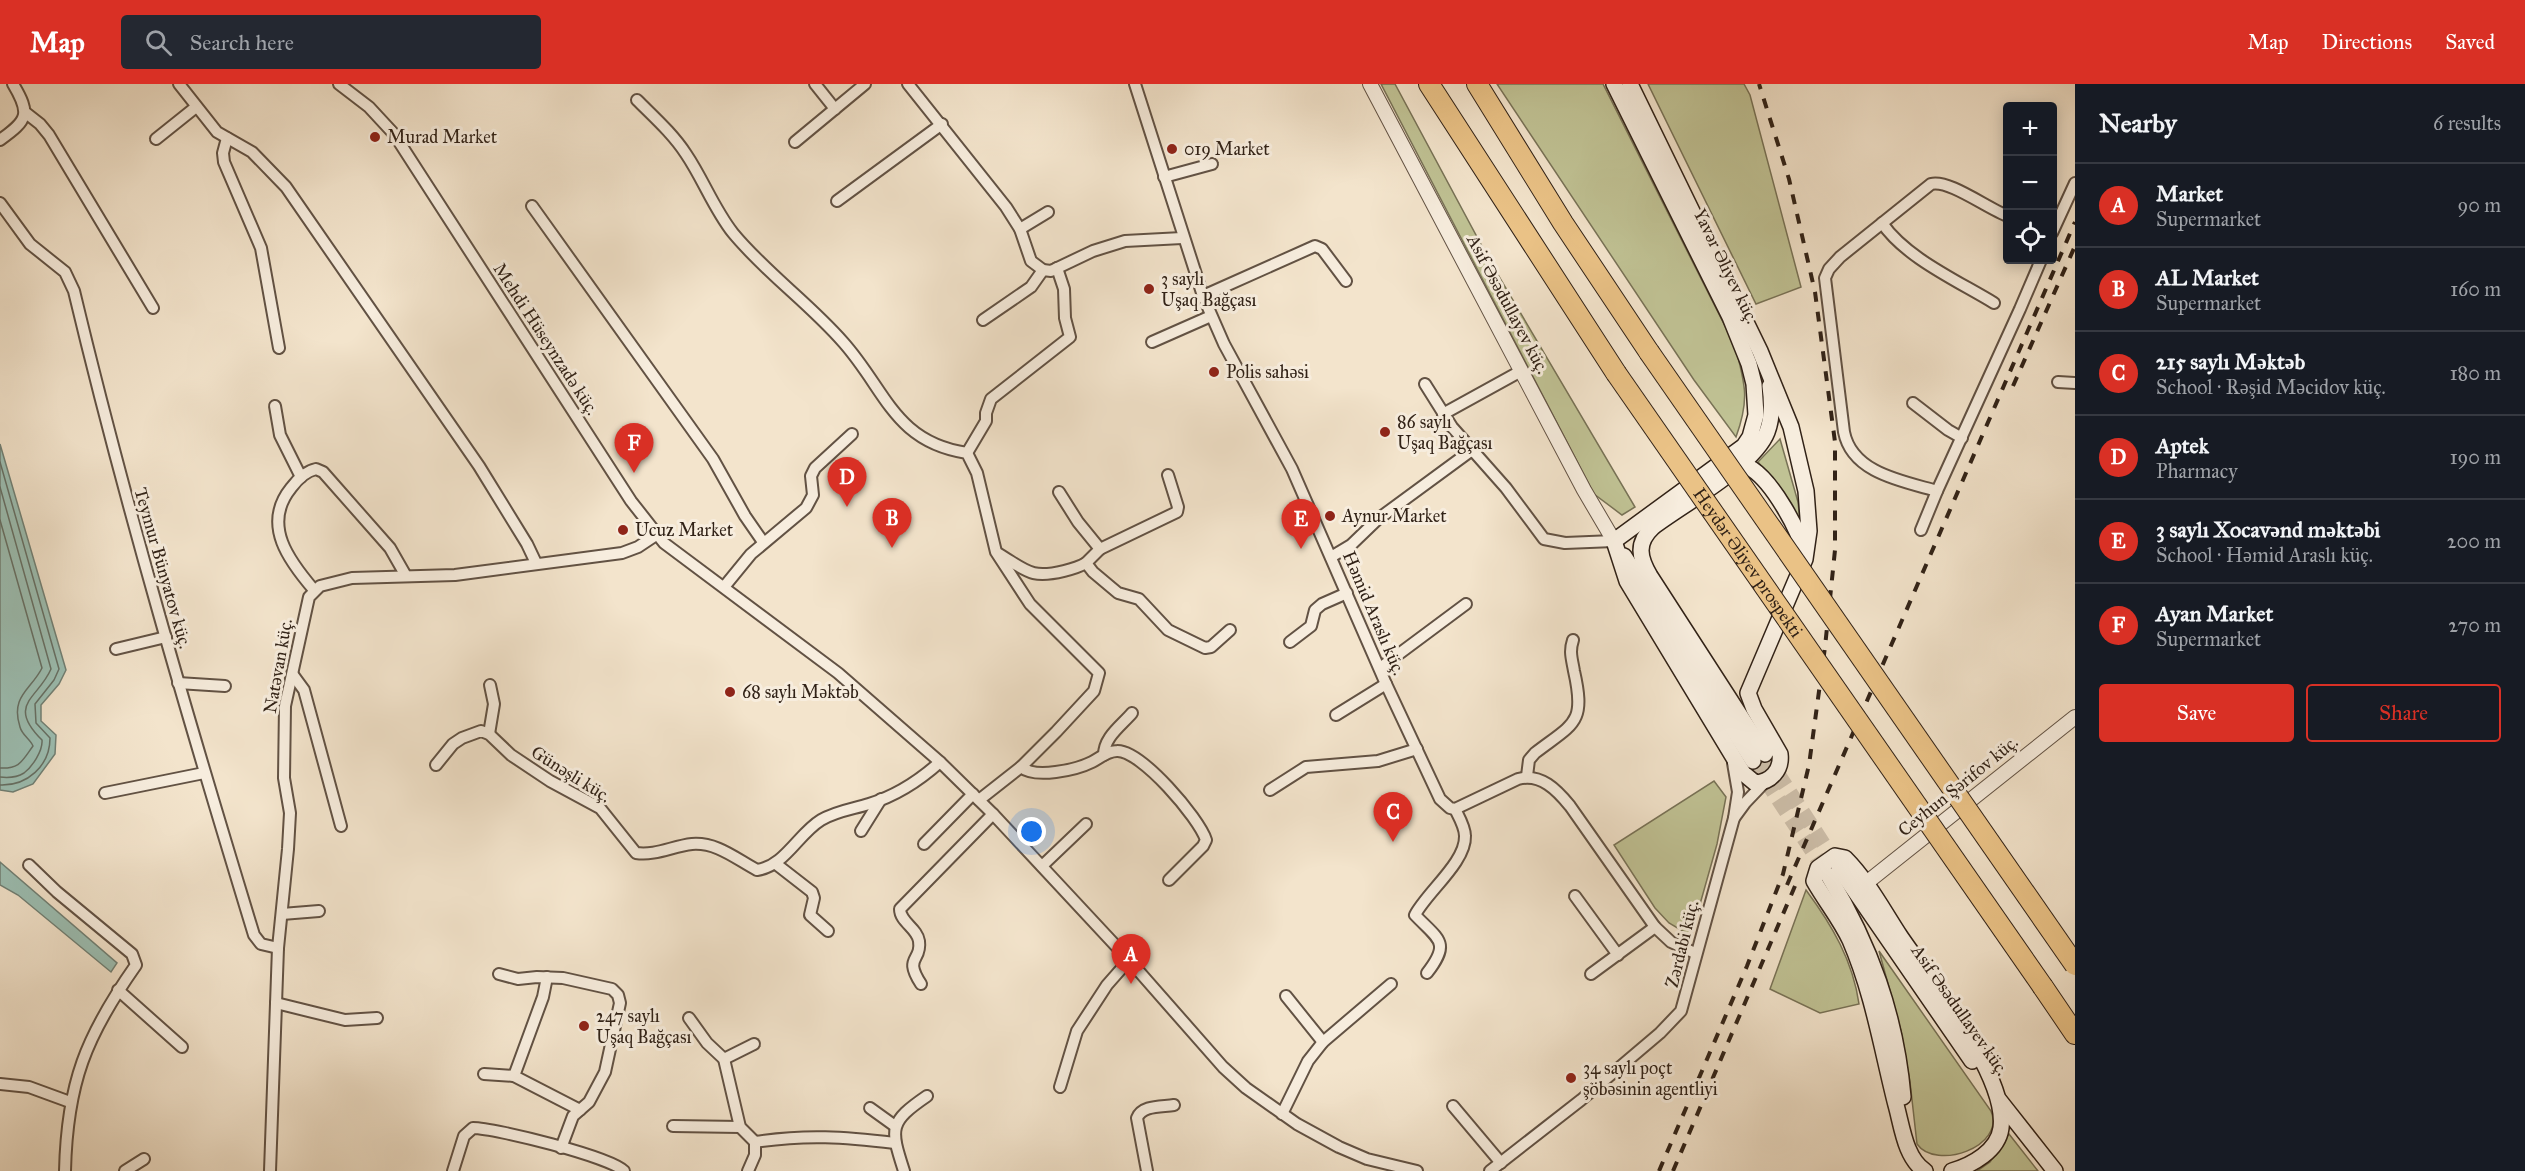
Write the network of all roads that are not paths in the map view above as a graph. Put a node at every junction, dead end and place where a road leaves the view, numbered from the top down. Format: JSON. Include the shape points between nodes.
{"nodes":[{"id":1,"x":13,"y":84,"type":"edge"},
{"id":2,"x":179,"y":84,"type":"edge"},
{"id":3,"x":339,"y":84,"type":"edge"},
{"id":4,"x":815,"y":84,"type":"edge"},
{"id":5,"x":865,"y":84,"type":"edge"},
{"id":6,"x":908,"y":84,"type":"edge"},
{"id":7,"x":1135,"y":84,"type":"edge"},
{"id":8,"x":1370,"y":84,"type":"edge"},
{"id":9,"x":1429,"y":84,"type":"edge"},
{"id":10,"x":1477,"y":84,"type":"edge"},
{"id":11,"x":1614,"y":84,"type":"edge"},
{"id":12,"x":1630,"y":84,"type":"edge"},
{"id":13,"x":637,"y":100,"type":"dead end"},
{"id":14,"x":196,"y":107,"type":"junction"},
{"id":15,"x":835,"y":109,"type":"junction"},
{"id":16,"x":26,"y":113,"type":"junction"},
{"id":17,"x":942,"y":124,"type":"junction"},
{"id":18,"x":227,"y":138,"type":"junction"},
{"id":19,"x":156,"y":139,"type":"dead end"},
{"id":20,"x":0,"y":140,"type":"edge"},
{"id":21,"x":795,"y":142,"type":"dead end"},
{"id":22,"x":1212,"y":164,"type":"dead end"},
{"id":23,"x":1164,"y":177,"type":"junction"},
{"id":24,"x":2075,"y":183,"type":"edge"},
{"id":25,"x":837,"y":201,"type":"dead end"},
{"id":26,"x":0,"y":203,"type":"edge"},
{"id":27,"x":532,"y":206,"type":"dead end"},
{"id":28,"x":1048,"y":212,"type":"dead end"},
{"id":29,"x":2003,"y":214,"type":"edge"},
{"id":30,"x":2057,"y":217,"type":"edge"},
{"id":31,"x":1882,"y":223,"type":"junction"},
{"id":32,"x":1020,"y":229,"type":"junction"},
{"id":33,"x":1182,"y":238,"type":"junction"},
{"id":34,"x":2039,"y":264,"type":"edge"},
{"id":35,"x":1057,"y":268,"type":"junction"},
{"id":36,"x":1043,"y":270,"type":"junction"},
{"id":37,"x":1346,"y":281,"type":"dead end"},
{"id":38,"x":1203,"y":296,"type":"junction"},
{"id":39,"x":1994,"y":303,"type":"dead end"},
{"id":40,"x":153,"y":308,"type":"dead end"},
{"id":41,"x":1211,"y":316,"type":"junction"},
{"id":42,"x":983,"y":320,"type":"dead end"},
{"id":43,"x":1152,"y":342,"type":"dead end"},
{"id":44,"x":279,"y":348,"type":"dead end"},
{"id":45,"x":1768,"y":370,"type":"junction"},
{"id":46,"x":1521,"y":371,"type":"junction"},
{"id":47,"x":2058,"y":382,"type":"dead end"},
{"id":48,"x":2075,"y":383,"type":"edge"},
{"id":49,"x":1425,"y":384,"type":"dead end"},
{"id":50,"x":1913,"y":403,"type":"dead end"},
{"id":51,"x":275,"y":406,"type":"dead end"},
{"id":52,"x":1443,"y":414,"type":"junction"},
{"id":53,"x":852,"y":434,"type":"dead end"},
{"id":54,"x":1962,"y":438,"type":"junction"},
{"id":55,"x":1472,"y":450,"type":"junction"},
{"id":56,"x":967,"y":453,"type":"junction"},
{"id":57,"x":1722,"y":464,"type":"junction"},
{"id":58,"x":1741,"y":464,"type":"junction"},
{"id":59,"x":1168,"y":475,"type":"dead end"},
{"id":60,"x":301,"y":477,"type":"junction"},
{"id":61,"x":1937,"y":491,"type":"junction"},
{"id":62,"x":1059,"y":492,"type":"dead end"},
{"id":63,"x":1922,"y":530,"type":"dead end"},
{"id":64,"x":656,"y":535,"type":"junction"},
{"id":65,"x":1614,"y":541,"type":"junction"},
{"id":66,"x":764,"y":542,"type":"junction"},
{"id":67,"x":1100,"y":549,"type":"junction"},
{"id":68,"x":996,"y":552,"type":"junction"},
{"id":69,"x":1332,"y":557,"type":"junction"},
{"id":70,"x":1805,"y":559,"type":"junction"},
{"id":71,"x":536,"y":563,"type":"junction"},
{"id":72,"x":1086,"y":563,"type":"junction"},
{"id":73,"x":406,"y":576,"type":"junction"},
{"id":74,"x":724,"y":588,"type":"junction"},
{"id":75,"x":314,"y":590,"type":"junction"},
{"id":76,"x":1347,"y":593,"type":"junction"},
{"id":77,"x":1466,"y":604,"type":"dead end"},
{"id":78,"x":1230,"y":630,"type":"dead end"},
{"id":79,"x":166,"y":637,"type":"junction"},
{"id":80,"x":1573,"y":640,"type":"dead end"},
{"id":81,"x":1290,"y":642,"type":"dead end"},
{"id":82,"x":117,"y":649,"type":"dead end"},
{"id":83,"x":1380,"y":668,"type":"junction"},
{"id":84,"x":292,"y":675,"type":"junction"},
{"id":85,"x":178,"y":683,"type":"junction"},
{"id":86,"x":1386,"y":684,"type":"junction"},
{"id":87,"x":490,"y":685,"type":"dead end"},
{"id":88,"x":225,"y":686,"type":"dead end"},
{"id":89,"x":1132,"y":713,"type":"dead end"},
{"id":90,"x":1336,"y":715,"type":"dead end"},
{"id":91,"x":2075,"y":717,"type":"edge"},
{"id":92,"x":489,"y":734,"type":"junction"},
{"id":93,"x":1417,"y":749,"type":"junction"},
{"id":94,"x":1730,"y":754,"type":"junction"},
{"id":95,"x":1104,"y":755,"type":"junction"},
{"id":96,"x":940,"y":762,"type":"junction"},
{"id":97,"x":436,"y":765,"type":"dead end"},
{"id":98,"x":1021,"y":767,"type":"junction"},
{"id":99,"x":204,"y":773,"type":"junction"},
{"id":100,"x":1527,"y":776,"type":"junction"},
{"id":101,"x":1769,"y":779,"type":"junction"},
{"id":102,"x":1270,"y":790,"type":"dead end"},
{"id":103,"x":105,"y":793,"type":"dead end"},
{"id":104,"x":976,"y":797,"type":"junction"},
{"id":105,"x":881,"y":800,"type":"junction"},
{"id":106,"x":1455,"y":809,"type":"junction"},
{"id":107,"x":993,"y":814,"type":"junction"},
{"id":108,"x":1734,"y":818,"type":"junction"},
{"id":109,"x":1086,"y":824,"type":"dead end"},
{"id":110,"x":341,"y":826,"type":"dead end"},
{"id":111,"x":861,"y":831,"type":"dead end"},
{"id":112,"x":924,"y":844,"type":"dead end"},
{"id":113,"x":776,"y":864,"type":"junction"},
{"id":114,"x":29,"y":865,"type":"dead end"},
{"id":115,"x":1042,"y":866,"type":"junction"},
{"id":116,"x":1169,"y":880,"type":"dead end"},
{"id":117,"x":1864,"y":884,"type":"junction"},
{"id":118,"x":1575,"y":896,"type":"dead end"},
{"id":119,"x":319,"y":911,"type":"dead end"},
{"id":120,"x":282,"y":914,"type":"junction"},
{"id":121,"x":1655,"y":927,"type":"junction"},
{"id":122,"x":828,"y":931,"type":"dead end"},
{"id":123,"x":278,"y":948,"type":"junction"},
{"id":124,"x":1695,"y":953,"type":"junction"},
{"id":125,"x":1618,"y":955,"type":"junction"},
{"id":126,"x":1129,"y":960,"type":"junction"},
{"id":127,"x":2075,"y":965,"type":"edge"},
{"id":128,"x":1427,"y":973,"type":"dead end"},
{"id":129,"x":499,"y":974,"type":"dead end"},
{"id":130,"x":1591,"y":974,"type":"dead end"},
{"id":131,"x":547,"y":977,"type":"junction"},
{"id":132,"x":921,"y":984,"type":"dead end"},
{"id":133,"x":1391,"y":984,"type":"dead end"},
{"id":134,"x":118,"y":990,"type":"junction"},
{"id":135,"x":1286,"y":996,"type":"dead end"},
{"id":136,"x":276,"y":1003,"type":"junction"},
{"id":137,"x":377,"y":1018,"type":"dead end"},
{"id":138,"x":689,"y":1018,"type":"dead end"},
{"id":139,"x":2075,"y":1034,"type":"edge"},
{"id":140,"x":1323,"y":1042,"type":"junction"},
{"id":141,"x":754,"y":1044,"type":"dead end"},
{"id":142,"x":182,"y":1047,"type":"dead end"},
{"id":143,"x":724,"y":1059,"type":"junction"},
{"id":144,"x":484,"y":1074,"type":"dead end"},
{"id":145,"x":514,"y":1076,"type":"junction"},
{"id":146,"x":0,"y":1084,"type":"edge"},
{"id":147,"x":1060,"y":1087,"type":"dead end"},
{"id":148,"x":927,"y":1096,"type":"dead end"},
{"id":149,"x":1998,"y":1100,"type":"junction"},
{"id":150,"x":70,"y":1102,"type":"junction"},
{"id":151,"x":1174,"y":1105,"type":"dead end"},
{"id":152,"x":1453,"y":1106,"type":"dead end"},
{"id":153,"x":870,"y":1108,"type":"dead end"},
{"id":154,"x":580,"y":1110,"type":"junction"},
{"id":155,"x":1282,"y":1114,"type":"junction"},
{"id":156,"x":673,"y":1126,"type":"dead end"},
{"id":157,"x":895,"y":1126,"type":"junction"},
{"id":158,"x":740,"y":1127,"type":"junction"},
{"id":159,"x":1905,"y":1140,"type":"junction"},
{"id":160,"x":755,"y":1142,"type":"junction"},
{"id":161,"x":895,"y":1143,"type":"junction"},
{"id":162,"x":561,"y":1148,"type":"junction"},
{"id":163,"x":144,"y":1159,"type":"dead end"},
{"id":164,"x":1501,"y":1163,"type":"junction"},
{"id":165,"x":65,"y":1171,"type":"edge"},
{"id":166,"x":125,"y":1171,"type":"edge"},
{"id":167,"x":270,"y":1171,"type":"edge"},
{"id":168,"x":453,"y":1171,"type":"edge"},
{"id":169,"x":624,"y":1171,"type":"edge"},
{"id":170,"x":748,"y":1171,"type":"edge"},
{"id":171,"x":904,"y":1171,"type":"edge"},
{"id":172,"x":1147,"y":1171,"type":"edge"},
{"id":173,"x":1417,"y":1171,"type":"edge"},
{"id":174,"x":1490,"y":1171,"type":"edge"},
{"id":175,"x":1911,"y":1171,"type":"edge"},
{"id":176,"x":1925,"y":1171,"type":"edge"},
{"id":177,"x":1952,"y":1171,"type":"edge"},
{"id":178,"x":2055,"y":1171,"type":"edge"}],
"edges":[{"from":1,"to":16,"type":"street"},
{"from":2,"to":14,"type":"street"},
{"from":3,"to":64,"type":"street","name":"Mehdi Hüseynzadə küç.","via":[[394,134]]},
{"from":4,"to":15,"type":"street"},
{"from":5,"to":15,"type":"street"},
{"from":6,"to":17,"type":"street"},
{"from":7,"to":23,"type":"street","name":"Həmid Araslı küç."},
{"from":8,"to":46,"type":"street","name":"Asif Əsədullayev küç."},
{"from":9,"to":139,"type":"highway","name":"Heydər Əliyev prospekti","bridge":true,"via":[[1616,374]]},
{"from":10,"to":127,"type":"highway","bridge":true,"via":[[1649,352]]},
{"from":11,"to":57,"type":"main road","name":"Yavər Əliyev küç.","via":[[1730,317],[1749,364],[1756,400],[1754,426],[1744,446]]},
{"from":12,"to":45,"type":"main road","name":"Yavər Əliyev küç."},
{"from":13,"to":56,"type":"street","via":[[673,135],[730,230],[758,263],[842,341],[900,420],[923,440]]},
{"from":14,"to":18,"type":"street"},
{"from":14,"to":19,"type":"street"},
{"from":15,"to":21,"type":"street"},
{"from":16,"to":20,"type":"street","via":[[17,128]]},
{"from":16,"to":40,"type":"street","via":[[49,135]]},
{"from":17,"to":25,"type":"street"},
{"from":17,"to":32,"type":"street"},
{"from":18,"to":44,"type":"street","via":[[222,153],[224,162],[261,248]]},
{"from":18,"to":71,"type":"street","via":[[252,152],[286,187],[479,466]]},
{"from":22,"to":23,"type":"street"},
{"from":23,"to":33,"type":"street","name":"Həmid Araslı küç."},
{"from":24,"to":30,"type":"street"},
{"from":26,"to":79,"type":"street","name":"Teymur Bünyatov küç.","via":[[30,244],[65,272],[74,291]]},
{"from":27,"to":66,"type":"street","via":[[713,459]]},
{"from":28,"to":32,"type":"street"},
{"from":29,"to":31,"type":"street","via":[[1937,183]]},
{"from":31,"to":39,"type":"street","via":[[1907,249]]},
{"from":31,"to":61,"type":"street","via":[[1840,257],[1825,278],[1846,441],[1856,456],[1875,470]]},
{"from":32,"to":36,"type":"street","via":[[1031,261]]},
{"from":33,"to":35,"type":"street","via":[[1125,241]]},
{"from":33,"to":38,"type":"street","name":"Həmid Araslı küç."},
{"from":34,"to":54,"type":"street"},
{"from":35,"to":36,"type":"street"},
{"from":35,"to":56,"type":"street","via":[[1070,337],[992,399],[986,421]]},
{"from":36,"to":42,"type":"street","via":[[1031,287]]},
{"from":37,"to":38,"type":"street","via":[[1322,249],[1315,246]]},
{"from":38,"to":41,"type":"street","name":"Həmid Araslı küç."},
{"from":41,"to":43,"type":"street"},
{"from":41,"to":69,"type":"street","name":"Həmid Araslı küç.","via":[[1292,469]]},
{"from":45,"to":58,"type":"main road","via":[[1770,423],[1756,451]]},
{"from":45,"to":70,"type":"main road","name":"Yavər Əliyev küç.","via":[[1791,427],[1806,491],[1810,524]]},
{"from":46,"to":52,"type":"street"},
{"from":46,"to":65,"type":"street","name":"Asif Əsədullayev küç."},
{"from":47,"to":48,"type":"street"},
{"from":49,"to":52,"type":"street"},
{"from":50,"to":54,"type":"street"},
{"from":51,"to":60,"type":"street","via":[[280,435]]},
{"from":52,"to":55,"type":"street"},
{"from":53,"to":66,"type":"street","via":[[815,468],[811,476],[813,495],[806,508]]},
{"from":54,"to":61,"type":"street"},
{"from":55,"to":65,"type":"street","via":[[1544,539],[1565,543]]},
{"from":55,"to":69,"type":"street"},
{"from":56,"to":68,"type":"street","via":[[977,473]]},
{"from":57,"to":58,"type":"main road"},
{"from":57,"to":65,"type":"main road","name":"Yavər Əliyev küç."},
{"from":58,"to":65,"type":"main road","via":[[1653,527],[1641,541],[1640,550],[1650,576],[1759,757]]},
{"from":58,"to":70,"type":"main road","via":[[1761,476],[1781,504],[1798,534]]},
{"from":59,"to":67,"type":"street","via":[[1177,512]]},
{"from":60,"to":73,"type":"street","via":[[312,470],[323,472],[390,548]]},
{"from":60,"to":75,"type":"street","via":[[286,495],[278,525],[289,561]]},
{"from":61,"to":63,"type":"street"},
{"from":62,"to":67,"type":"street"},
{"from":64,"to":71,"type":"street","via":[[622,553]]},
{"from":64,"to":74,"type":"street","name":"Mehdi Hüseynzadə küç."},
{"from":65,"to":94,"type":"main road","via":[[1627,581]]},
{"from":66,"to":74,"type":"street"},
{"from":67,"to":72,"type":"street"},
{"from":68,"to":72,"type":"street","via":[[1040,576]]},
{"from":68,"to":98,"type":"street","via":[[1030,604],[1099,673],[1094,691]]},
{"from":69,"to":76,"type":"street","name":"Həmid Araslı küç."},
{"from":70,"to":101,"type":"main road","name":"Yavər Əliyev küç.","via":[[1749,693],[1780,754],[1778,770]]},
{"from":71,"to":73,"type":"street","via":[[455,575]]},
{"from":72,"to":78,"type":"street","via":[[1118,593],[1139,599],[1168,630],[1205,648]]},
{"from":73,"to":75,"type":"street","via":[[345,580]]},
{"from":74,"to":96,"type":"street","name":"Mehdi Hüseynzadə küç.","via":[[838,674]]},
{"from":75,"to":84,"type":"street","name":"Natəvan küç.","via":[[306,604]]},
{"from":76,"to":81,"type":"street","via":[[1315,610],[1311,626]]},
{"from":76,"to":83,"type":"street","name":"Həmid Araslı küç."},
{"from":77,"to":83,"type":"street"},
{"from":79,"to":82,"type":"street"},
{"from":79,"to":85,"type":"street","name":"Teymur Bünyatov küç."},
{"from":80,"to":100,"type":"street","via":[[1570,655],[1580,710],[1577,718],[1529,760]]},
{"from":83,"to":86,"type":"street","name":"Həmid Araslı küç."},
{"from":84,"to":110,"type":"street","via":[[304,690]]},
{"from":84,"to":120,"type":"street","name":"Natəvan küç.","via":[[285,706],[284,778],[290,813]]},
{"from":85,"to":88,"type":"street"},
{"from":85,"to":99,"type":"street","name":"Teymur Bünyatov küç."},
{"from":86,"to":90,"type":"street"},
{"from":86,"to":93,"type":"street","name":"Həmid Araslı küç."},
{"from":87,"to":92,"type":"street","via":[[494,704]]},
{"from":89,"to":95,"type":"street","via":[[1108,739]]},
{"from":91,"to":117,"type":"street","name":"Ceyhun Şərifov küç."},
{"from":92,"to":97,"type":"street","via":[[481,731],[462,738]]},
{"from":92,"to":113,"type":"street","name":"Günəşli küç.","via":[[511,756],[600,808],[636,853],[707,844],[757,870]]},
{"from":93,"to":102,"type":"street","via":[[1378,761],[1306,767]]},
{"from":93,"to":106,"type":"street","name":"Həmid Araslı küç.","via":[[1440,799]]},
{"from":94,"to":101,"type":"main road","via":[[1751,782]]},
{"from":94,"to":108,"type":"street","via":[[1738,792]]},
{"from":95,"to":98,"type":"street","via":[[1091,763],[1035,774]]},
{"from":95,"to":116,"type":"street","via":[[1112,751],[1127,753],[1156,774],[1204,834],[1203,846]]},
{"from":96,"to":104,"type":"street","name":"Mehdi Hüseynzadə küç."},
{"from":96,"to":105,"type":"street","via":[[917,782]]},
{"from":98,"to":104,"type":"street"},
{"from":99,"to":103,"type":"street"},
{"from":99,"to":123,"type":"street","name":"Teymur Bünyatov küç.","via":[[254,935],[261,944]]},
{"from":100,"to":106,"type":"street"},
{"from":100,"to":121,"type":"street","via":[[1558,792]]},
{"from":101,"to":108,"type":"street","via":[[1744,802]]},
{"from":104,"to":107,"type":"street","name":"Mehdi Hüseynzadə küç."},
{"from":104,"to":112,"type":"street"},
{"from":105,"to":111,"type":"street"},
{"from":105,"to":113,"type":"street","via":[[820,820]]},
{"from":106,"to":128,"type":"street","via":[[1466,836],[1462,849],[1415,915],[1442,949]]},
{"from":107,"to":115,"type":"street","name":"Mehdi Hüseynzadə küç."},
{"from":107,"to":132,"type":"street","via":[[900,909],[900,915],[920,943],[911,963]]},
{"from":108,"to":124,"type":"street","name":"Zərdabi küç."},
{"from":109,"to":115,"type":"street"},
{"from":113,"to":122,"type":"street","via":[[812,892],[810,915]]},
{"from":114,"to":134,"type":"street","via":[[132,954],[136,965]]},
{"from":115,"to":126,"type":"street","name":"Mehdi Hüseynzadə küç."},
{"from":117,"to":149,"type":"main road","via":[[1966,1034],[1984,1064]]},
{"from":117,"to":159,"type":"main road","via":[[1850,863],[1840,856],[1824,862],[1814,878],[1838,915],[1859,961]]},
{"from":118,"to":125,"type":"street"},
{"from":119,"to":120,"type":"street"},
{"from":120,"to":123,"type":"street","name":"Natəvan küç."},
{"from":121,"to":124,"type":"street","via":[[1671,942]]},
{"from":121,"to":125,"type":"street"},
{"from":123,"to":136,"type":"street","name":"Natəvan küç."},
{"from":124,"to":164,"type":"street","name":"Zərdabi küç.","via":[[1685,1001],[1672,1021]]},
{"from":125,"to":130,"type":"street"},
{"from":126,"to":147,"type":"street","via":[[1077,1031]]},
{"from":126,"to":155,"type":"street","name":"Mehdi Hüseynzadə küç.","via":[[1229,1073]]},
{"from":129,"to":131,"type":"street","via":[[518,979]]},
{"from":131,"to":145,"type":"street"},
{"from":131,"to":154,"type":"street","via":[[612,989],[620,1003],[605,1072],[589,1102]]},
{"from":133,"to":140,"type":"street"},
{"from":134,"to":142,"type":"street"},
{"from":134,"to":150,"type":"street","via":[[81,1063]]},
{"from":135,"to":140,"type":"street"},
{"from":136,"to":137,"type":"street","via":[[345,1020]]},
{"from":136,"to":167,"type":"street","name":"Natəvan küç."},
{"from":138,"to":143,"type":"street"},
{"from":140,"to":155,"type":"street","via":[[1308,1061]]},
{"from":141,"to":143,"type":"street"},
{"from":143,"to":158,"type":"street"},
{"from":144,"to":145,"type":"street"},
{"from":145,"to":154,"type":"street"},
{"from":146,"to":150,"type":"street","via":[[29,1087]]},
{"from":148,"to":157,"type":"street","via":[[906,1110]]},
{"from":149,"to":159,"type":"main road","name":"Asif Əsədullayev küç.","via":[[1833,872],[1879,979],[1900,1074]]},
{"from":149,"to":177,"type":"main road","via":[[1998,1137],[1975,1161]]},
{"from":149,"to":178,"type":"main road","name":"Asif Əsədullayev küç."},
{"from":150,"to":165,"type":"street"},
{"from":151,"to":172,"type":"street","via":[[1139,1112]]},
{"from":152,"to":164,"type":"street"},
{"from":153,"to":157,"type":"street"},
{"from":154,"to":162,"type":"street","via":[[570,1122]]},
{"from":155,"to":173,"type":"street","name":"Mehdi Hüseynzadə küç.","via":[[1352,1153]]},
{"from":156,"to":158,"type":"street"},
{"from":157,"to":161,"type":"street"},
{"from":158,"to":160,"type":"street"},
{"from":159,"to":175,"type":"main road","name":"Asif Əsədullayev küç."},
{"from":159,"to":176,"type":"main road"},
{"from":160,"to":161,"type":"street","via":[[830,1136]]},
{"from":160,"to":170,"type":"street","via":[[755,1155]]},
{"from":161,"to":171,"type":"street"},
{"from":162,"to":168,"type":"street","via":[[473,1128],[464,1136]]},
{"from":162,"to":169,"type":"street"},
{"from":163,"to":166,"type":"street"},
{"from":164,"to":174,"type":"street","name":"Zərdabi küç."}]}
